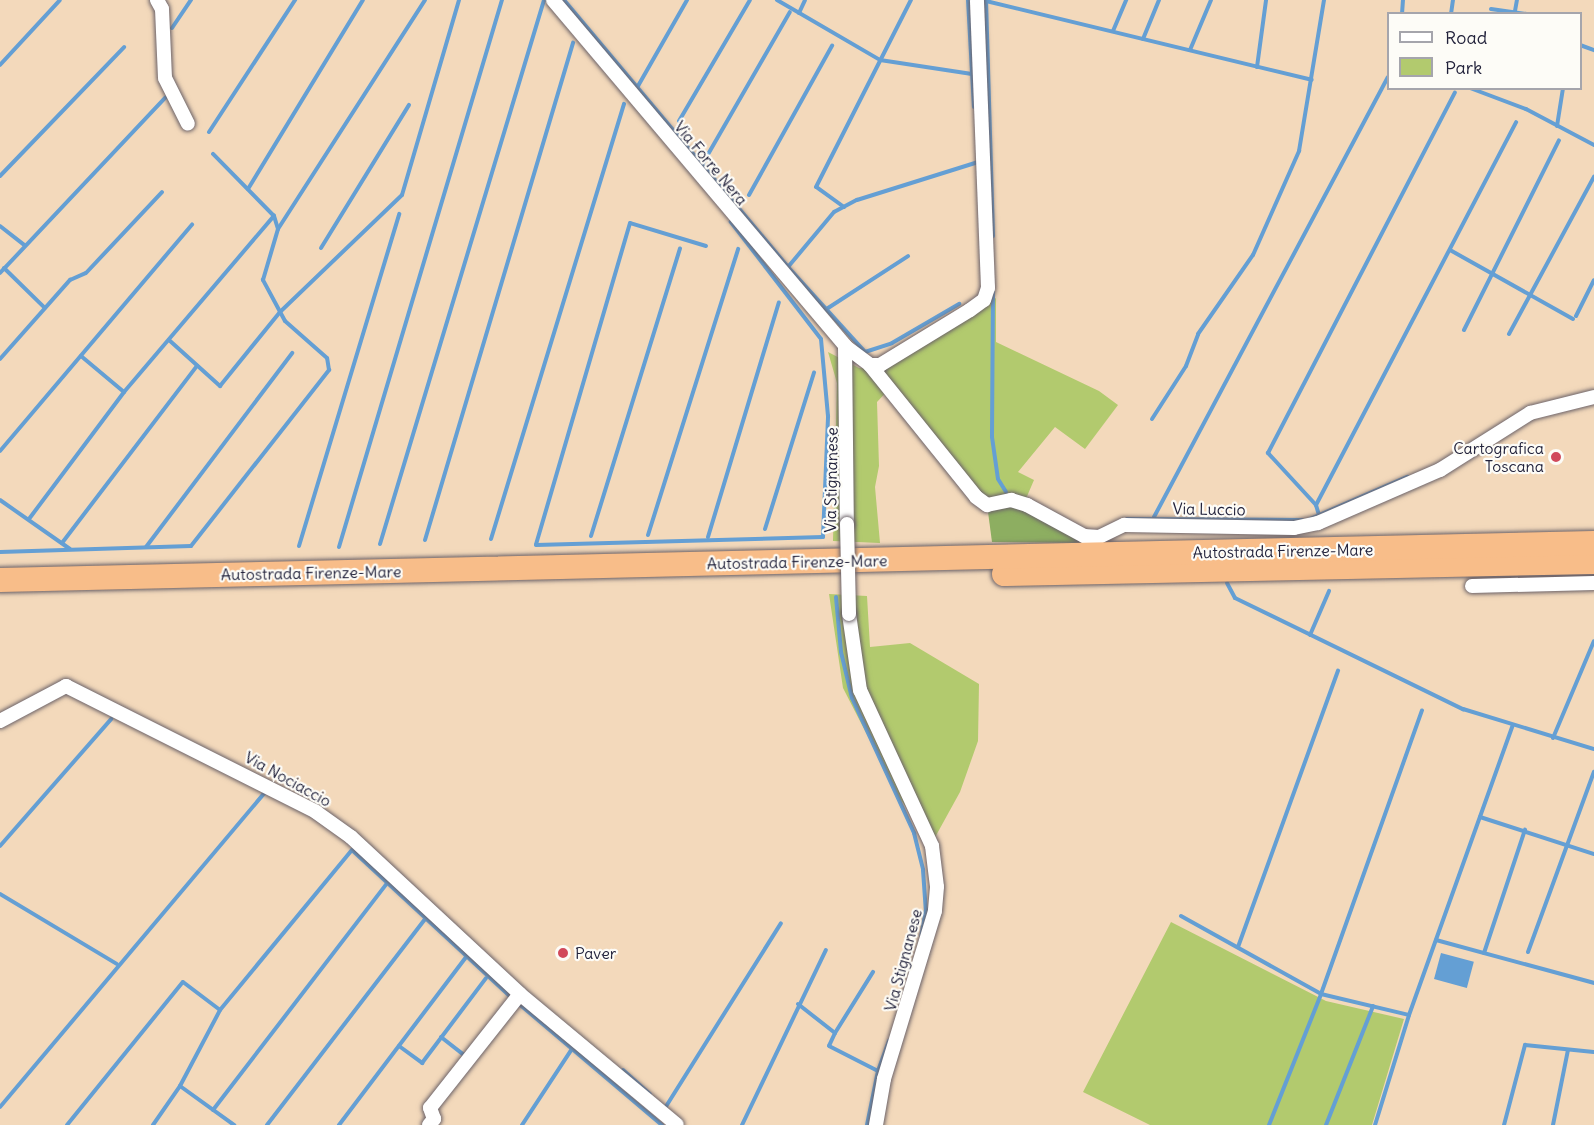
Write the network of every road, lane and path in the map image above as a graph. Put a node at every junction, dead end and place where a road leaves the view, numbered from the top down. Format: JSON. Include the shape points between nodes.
{"nodes":[{"id":1,"x":157,"y":0,"type":"edge"},
{"id":2,"x":553,"y":0,"type":"edge"},
{"id":3,"x":977,"y":0,"type":"edge"},
{"id":4,"x":188,"y":124,"type":"dead end"},
{"id":5,"x":845,"y":346,"type":"junction"},
{"id":6,"x":870,"y":365,"type":"junction"},
{"id":7,"x":1594,"y":397,"type":"edge"},
{"id":8,"x":1594,"y":543,"type":"edge"},
{"id":9,"x":1594,"y":562,"type":"edge"},
{"id":10,"x":0,"y":580,"type":"edge"},
{"id":11,"x":1594,"y":583,"type":"edge"},
{"id":12,"x":1472,"y":586,"type":"dead end"},
{"id":13,"x":0,"y":597,"type":"edge"},
{"id":14,"x":0,"y":721,"type":"edge"},
{"id":15,"x":520,"y":994,"type":"junction"},
{"id":16,"x":429,"y":1125,"type":"edge"},
{"id":17,"x":677,"y":1125,"type":"edge"},
{"id":18,"x":876,"y":1125,"type":"edge"}],
"edges":[{"from":1,"to":4,"type":"street","via":[[162,9],[165,78]]},
{"from":2,"to":5,"type":"street","name":"Via Forre Nera"},
{"from":3,"to":6,"type":"street","via":[[988,288],[984,300],[970,310],[885,364]]},
{"from":5,"to":6,"type":"street"},
{"from":5,"to":18,"type":"street","name":"Via Stignanese","bridge":true,"via":[[849,614],[860,690],[932,846],[937,887],[934,911],[884,1079]]},
{"from":6,"to":7,"type":"street","name":"Via Luccio","via":[[976,497],[987,505],[1011,500],[1027,505],[1084,536],[1099,537],[1124,525],[1294,528],[1318,523],[1440,470],[1530,413]]},
{"from":8,"to":10,"type":"highway","name":"Autostrada Firenze-Mare"},
{"from":9,"to":13,"type":"highway","name":"Autostrada Firenze-Mare"},
{"from":11,"to":12,"type":"street"},
{"from":14,"to":15,"type":"street","name":"Via Nociaccio","via":[[66,686],[220,760],[316,812],[351,837]]},
{"from":15,"to":16,"type":"street","via":[[430,1108],[434,1119]]},
{"from":15,"to":17,"type":"street","name":"Via Nociaccio"}]}
